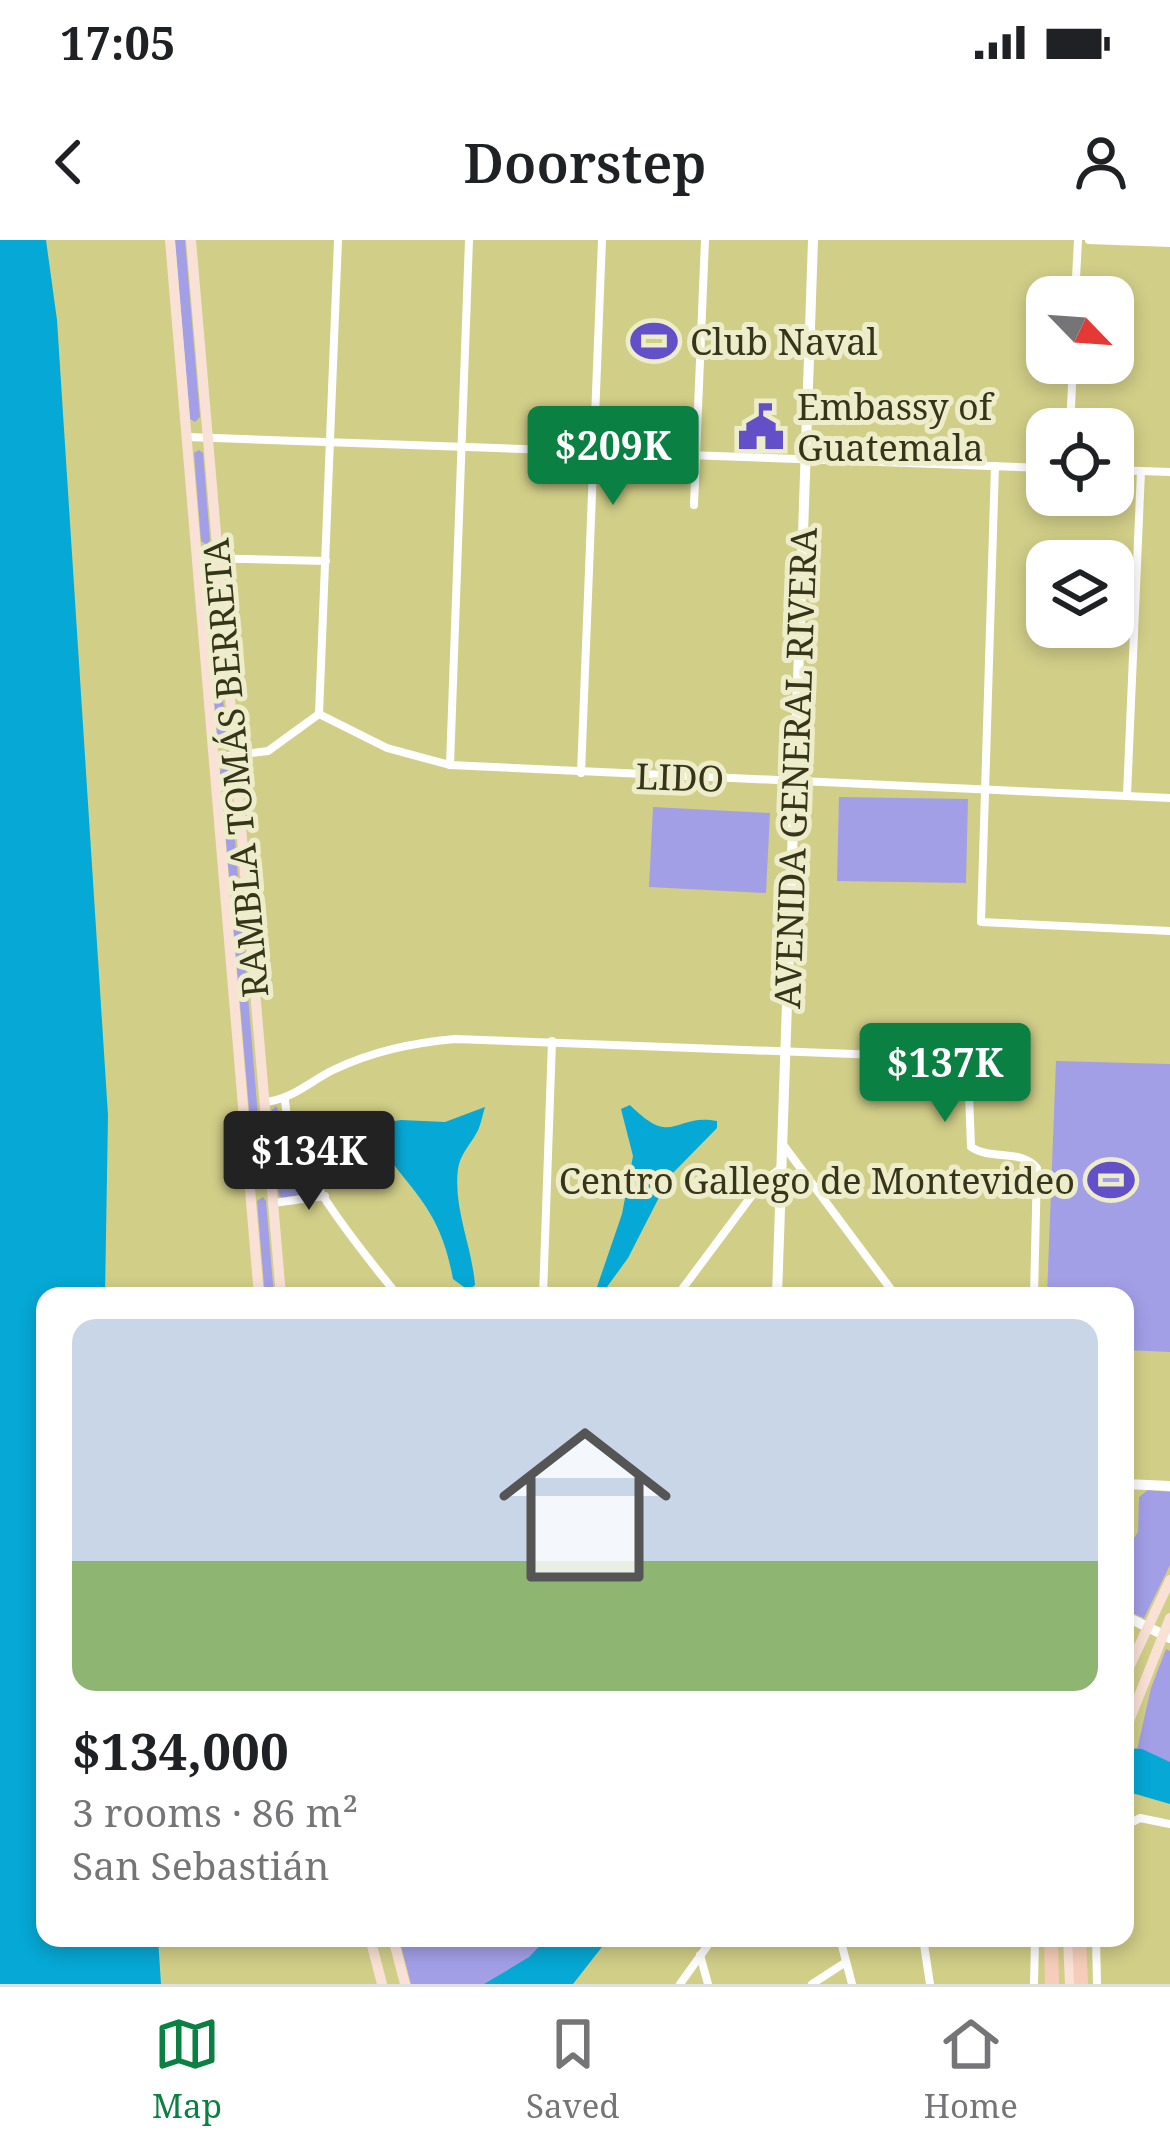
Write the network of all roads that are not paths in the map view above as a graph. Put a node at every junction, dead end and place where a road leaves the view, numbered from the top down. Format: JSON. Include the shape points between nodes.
{"nodes":[{"id":1,"x":170,"y":240,"type":"edge"},
{"id":2,"x":191,"y":240,"type":"edge"},
{"id":3,"x":338,"y":240,"type":"edge"},
{"id":4,"x":469,"y":240,"type":"edge"},
{"id":5,"x":602,"y":240,"type":"edge"},
{"id":6,"x":705,"y":240,"type":"edge"},
{"id":7,"x":813,"y":240,"type":"edge"},
{"id":8,"x":1078,"y":240,"type":"edge"},
{"id":9,"x":1089,"y":240,"type":"edge"},
{"id":10,"x":1170,"y":243,"type":"edge"},
{"id":11,"x":1077,"y":276,"type":"edge"},
{"id":12,"x":188,"y":437,"type":"junction"},
{"id":13,"x":206,"y":437,"type":"junction"},
{"id":14,"x":330,"y":442,"type":"junction"},
{"id":15,"x":462,"y":447,"type":"junction"},
{"id":16,"x":593,"y":453,"type":"junction"},
{"id":17,"x":698,"y":457,"type":"junction"},
{"id":18,"x":806,"y":459,"type":"junction"},
{"id":19,"x":995,"y":466,"type":"junction"},
{"id":20,"x":1026,"y":467,"type":"edge"},
{"id":21,"x":1134,"y":471,"type":"edge"},
{"id":22,"x":1141,"y":471,"type":"junction"},
{"id":23,"x":1170,"y":472,"type":"edge"},
{"id":24,"x":694,"y":505,"type":"dead end"},
{"id":25,"x":197,"y":558,"type":"junction"},
{"id":26,"x":217,"y":558,"type":"junction"},
{"id":27,"x":326,"y":561,"type":"junction"},
{"id":28,"x":319,"y":715,"type":"junction"},
{"id":29,"x":234,"y":756,"type":"junction"},
{"id":30,"x":214,"y":758,"type":"junction"},
{"id":31,"x":450,"y":765,"type":"junction"},
{"id":32,"x":581,"y":773,"type":"junction"},
{"id":33,"x":794,"y":782,"type":"junction"},
{"id":34,"x":985,"y":788,"type":"junction"},
{"id":35,"x":1127,"y":795,"type":"junction"},
{"id":36,"x":1170,"y":797,"type":"edge"},
{"id":37,"x":1170,"y":932,"type":"edge"},
{"id":38,"x":552,"y":1041,"type":"junction"},
{"id":39,"x":785,"y":1052,"type":"junction"},
{"id":40,"x":285,"y":1100,"type":"junction"},
{"id":41,"x":263,"y":1102,"type":"junction"},
{"id":42,"x":783,"y":1145,"type":"junction"},
{"id":43,"x":782,"y":1168,"type":"junction"},
{"id":44,"x":271,"y":1189,"type":"junction"},
{"id":45,"x":250,"y":1190,"type":"junction"},
{"id":46,"x":325,"y":1196,"type":"junction"},
{"id":47,"x":272,"y":1203,"type":"junction"},
{"id":48,"x":259,"y":1287,"type":"edge"},
{"id":49,"x":280,"y":1287,"type":"edge"},
{"id":50,"x":391,"y":1287,"type":"edge"},
{"id":51,"x":543,"y":1287,"type":"edge"},
{"id":52,"x":684,"y":1287,"type":"edge"},
{"id":53,"x":777,"y":1287,"type":"edge"},
{"id":54,"x":889,"y":1287,"type":"edge"},
{"id":55,"x":1034,"y":1287,"type":"edge"},
{"id":56,"x":1134,"y":1485,"type":"edge"},
{"id":57,"x":1170,"y":1487,"type":"edge"},
{"id":58,"x":1170,"y":1580,"type":"edge"},
{"id":59,"x":1170,"y":1618,"type":"edge"},
{"id":60,"x":1134,"y":1622,"type":"edge"},
{"id":61,"x":1170,"y":1640,"type":"edge"},
{"id":62,"x":1134,"y":1657,"type":"edge"},
{"id":63,"x":1134,"y":1708,"type":"edge"},
{"id":64,"x":1134,"y":1823,"type":"edge"},
{"id":65,"x":1170,"y":1824,"type":"edge"},
{"id":66,"x":372,"y":1947,"type":"edge"},
{"id":67,"x":395,"y":1947,"type":"edge"},
{"id":68,"x":705,"y":1947,"type":"edge"},
{"id":69,"x":842,"y":1947,"type":"edge"},
{"id":70,"x":924,"y":1947,"type":"edge"},
{"id":71,"x":1034,"y":1947,"type":"edge"},
{"id":72,"x":1051,"y":1947,"type":"edge"},
{"id":73,"x":1068,"y":1947,"type":"edge"},
{"id":74,"x":1079,"y":1947,"type":"edge"},
{"id":75,"x":1096,"y":1947,"type":"edge"},
{"id":76,"x":699,"y":1953,"type":"junction"},
{"id":77,"x":846,"y":1962,"type":"junction"},
{"id":78,"x":1034,"y":1965,"type":"junction"},
{"id":79,"x":1051,"y":1978,"type":"edge"},
{"id":80,"x":382,"y":1984,"type":"edge"},
{"id":81,"x":405,"y":1984,"type":"edge"},
{"id":82,"x":680,"y":1984,"type":"edge"},
{"id":83,"x":708,"y":1984,"type":"edge"},
{"id":84,"x":812,"y":1984,"type":"edge"},
{"id":85,"x":852,"y":1984,"type":"edge"},
{"id":86,"x":930,"y":1984,"type":"edge"},
{"id":87,"x":1034,"y":1984,"type":"edge"},
{"id":88,"x":1070,"y":1984,"type":"edge"},
{"id":89,"x":1081,"y":1984,"type":"edge"},
{"id":90,"x":1097,"y":1984,"type":"edge"}],
"edges":[{"from":1,"to":12,"type":"main road","name":"RAMBLA TOMÁS BERRETA"},
{"from":2,"to":13,"type":"main road","name":"RAMBLA TOMÁS BERRETA"},
{"from":3,"to":14,"type":"street"},
{"from":4,"to":15,"type":"street"},
{"from":5,"to":16,"type":"street"},
{"from":6,"to":17,"type":"street"},
{"from":7,"to":18,"type":"main road","name":"AVENIDA GENERAL RIVERA"},
{"from":8,"to":11,"type":"street"},
{"from":9,"to":10,"type":"street"},
{"from":12,"to":13,"type":"street"},
{"from":12,"to":25,"type":"main road","name":"RAMBLA TOMÁS BERRETA"},
{"from":13,"to":14,"type":"street"},
{"from":13,"to":26,"type":"main road","name":"RAMBLA TOMÁS BERRETA"},
{"from":14,"to":15,"type":"street"},
{"from":14,"to":27,"type":"street"},
{"from":15,"to":16,"type":"street"},
{"from":15,"to":31,"type":"street"},
{"from":16,"to":17,"type":"street"},
{"from":16,"to":32,"type":"street"},
{"from":17,"to":18,"type":"street"},
{"from":17,"to":24,"type":"street"},
{"from":18,"to":19,"type":"street"},
{"from":18,"to":33,"type":"main road","name":"AVENIDA GENERAL RIVERA"},
{"from":19,"to":20,"type":"street"},
{"from":19,"to":34,"type":"street"},
{"from":21,"to":22,"type":"street"},
{"from":22,"to":23,"type":"street"},
{"from":22,"to":35,"type":"street"},
{"from":25,"to":26,"type":"street"},
{"from":25,"to":30,"type":"main road","name":"RAMBLA TOMÁS BERRETA"},
{"from":26,"to":27,"type":"street"},
{"from":26,"to":29,"type":"main road","name":"RAMBLA TOMÁS BERRETA"},
{"from":27,"to":28,"type":"street"},
{"from":28,"to":29,"type":"street","via":[[274,748]]},
{"from":28,"to":31,"type":"street","name":"LIDO","via":[[387,748]]},
{"from":29,"to":30,"type":"street"},
{"from":29,"to":41,"type":"main road","name":"RAMBLA TOMÁS BERRETA"},
{"from":30,"to":45,"type":"main road","name":"RAMBLA TOMÁS BERRETA"},
{"from":31,"to":32,"type":"street","name":"LIDO"},
{"from":32,"to":33,"type":"street","name":"LIDO"},
{"from":33,"to":34,"type":"street","name":"LIDO"},
{"from":33,"to":39,"type":"main road","name":"AVENIDA GENERAL RIVERA"},
{"from":34,"to":35,"type":"street","name":"LIDO"},
{"from":34,"to":37,"type":"street","via":[[981,922]]},
{"from":35,"to":36,"type":"street","name":"LIDO"},
{"from":38,"to":39,"type":"street"},
{"from":38,"to":40,"type":"street","via":[[455,1039],[394,1048],[333,1070]]},
{"from":38,"to":51,"type":"street"},
{"from":39,"to":42,"type":"main road","name":"AVENIDA GENERAL RIVERA"},
{"from":39,"to":55,"type":"street","via":[[958,1058],[968,1066],[970,1147],[1025,1157],[1037,1168]]},
{"from":40,"to":41,"type":"street"},
{"from":40,"to":46,"type":"street"},
{"from":41,"to":44,"type":"main road","name":"RAMBLA TOMÁS BERRETA"},
{"from":42,"to":43,"type":"main road","name":"AVENIDA GENERAL RIVERA"},
{"from":42,"to":54,"type":"street"},
{"from":43,"to":52,"type":"street","via":[[762,1182]]},
{"from":43,"to":53,"type":"main road","name":"AVENIDA GENERAL RIVERA"},
{"from":44,"to":45,"type":"main road"},
{"from":44,"to":47,"type":"main road","name":"RAMBLA TOMÁS BERRETA"},
{"from":45,"to":48,"type":"main road","name":"RAMBLA TOMÁS BERRETA"},
{"from":46,"to":47,"type":"street"},
{"from":46,"to":50,"type":"street"},
{"from":47,"to":49,"type":"main road","name":"RAMBLA TOMÁS BERRETA"},
{"from":56,"to":57,"type":"main road"},
{"from":58,"to":62,"type":"main road"},
{"from":59,"to":63,"type":"main road"},
{"from":60,"to":61,"type":"main road"},
{"from":64,"to":65,"type":"street"},
{"from":66,"to":80,"type":"main road"},
{"from":67,"to":81,"type":"main road"},
{"from":68,"to":76,"type":"street"},
{"from":69,"to":77,"type":"street"},
{"from":70,"to":86,"type":"street"},
{"from":71,"to":78,"type":"street"},
{"from":72,"to":79,"type":"highway"},
{"from":73,"to":88,"type":"main road"},
{"from":74,"to":89,"type":"highway"},
{"from":75,"to":90,"type":"street"},
{"from":76,"to":82,"type":"street"},
{"from":76,"to":83,"type":"street"},
{"from":77,"to":84,"type":"street"},
{"from":77,"to":85,"type":"street"},
{"from":78,"to":79,"type":"street"},
{"from":78,"to":87,"type":"street"}]}
